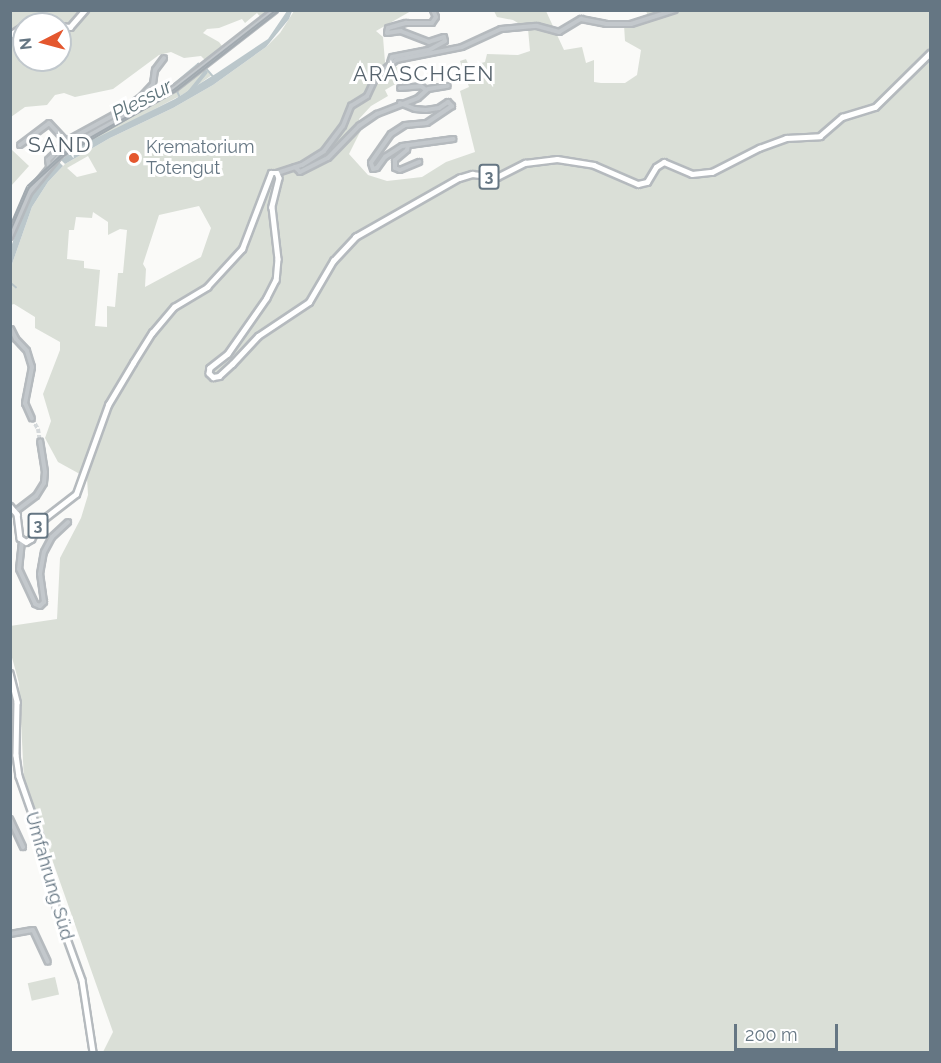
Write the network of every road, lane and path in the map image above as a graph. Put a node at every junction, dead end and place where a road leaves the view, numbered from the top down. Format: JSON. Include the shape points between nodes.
{"nodes":[{"id":1,"x":85,"y":10,"type":"edge"},
{"id":2,"x":275,"y":10,"type":"edge"},
{"id":3,"x":433,"y":10,"type":"edge"},
{"id":4,"x":675,"y":10,"type":"edge"},
{"id":5,"x":72,"y":25,"type":"edge"},
{"id":6,"x":930,"y":53,"type":"edge"},
{"id":7,"x":164,"y":58,"type":"dead end"},
{"id":8,"x":390,"y":63,"type":"junction"},
{"id":9,"x":448,"y":86,"type":"dead end"},
{"id":10,"x":400,"y":88,"type":"dead end"},
{"id":11,"x":426,"y":90,"type":"junction"},
{"id":12,"x":400,"y":103,"type":"junction"},
{"id":13,"x":454,"y":139,"type":"dead end"},
{"id":14,"x":67,"y":142,"type":"junction"},
{"id":15,"x":20,"y":145,"type":"dead end"},
{"id":16,"x":408,"y":145,"type":"junction"},
{"id":17,"x":419,"y":162,"type":"dead end"},
{"id":18,"x":49,"y":166,"type":"junction"},
{"id":19,"x":295,"y":167,"type":"junction"},
{"id":20,"x":277,"y":173,"type":"junction"},
{"id":21,"x":10,"y":237,"type":"edge"},
{"id":22,"x":11,"y":328,"type":"edge"},
{"id":23,"x":32,"y":419,"type":"tunnel mouth"},
{"id":24,"x":40,"y":441,"type":"tunnel mouth"},
{"id":25,"x":10,"y":506,"type":"edge"},
{"id":26,"x":16,"y":511,"type":"junction"},
{"id":27,"x":68,"y":522,"type":"dead end"},
{"id":28,"x":22,"y":541,"type":"junction"},
{"id":29,"x":10,"y":673,"type":"edge"},
{"id":30,"x":10,"y":698,"type":"edge"},
{"id":31,"x":17,"y":698,"type":"junction"},
{"id":32,"x":10,"y":819,"type":"edge"},
{"id":33,"x":23,"y":847,"type":"dead end"},
{"id":34,"x":10,"y":934,"type":"edge"},
{"id":35,"x":48,"y":962,"type":"dead end"},
{"id":36,"x":93,"y":1053,"type":"edge"}],
"edges":[{"from":1,"to":5,"type":"main road"},
{"from":2,"to":18,"type":"street","via":[[175,88],[80,141]]},
{"from":3,"to":8,"type":"street","via":[[433,22],[406,22],[388,28],[387,33],[399,31],[429,42],[442,37],[445,41],[429,50],[393,56]]},
{"from":4,"to":8,"type":"street","via":[[628,25],[581,19],[559,32],[537,26],[501,29],[462,48]]},
{"from":6,"to":20,"type":"main road","number":"3","via":[[875,107],[842,117],[820,136],[786,138],[712,172],[692,174],[664,162],[647,182],[638,184],[594,165],[558,159],[525,163],[497,177],[472,174],[459,178],[355,237],[306,304],[258,336],[232,364],[213,377],[210,368],[228,354],[270,295],[276,280],[278,259],[272,207]]},
{"from":7,"to":14,"type":"street","via":[[155,70],[153,86],[140,98]]},
{"from":8,"to":19,"type":"street","via":[[375,78],[367,96],[351,106],[328,147]]},
{"from":9,"to":11,"type":"street"},
{"from":10,"to":11,"type":"street","via":[[421,86]]},
{"from":11,"to":12,"type":"street","via":[[418,98]]},
{"from":12,"to":16,"type":"street","via":[[428,111],[448,102],[452,106],[427,123],[405,125],[391,134],[371,168],[376,169],[387,156]]},
{"from":12,"to":19,"type":"street","via":[[361,124],[326,159],[300,172]]},
{"from":13,"to":16,"type":"street"},
{"from":14,"to":15,"type":"street","via":[[49,123]]},
{"from":14,"to":18,"type":"street","via":[[48,160]]},
{"from":16,"to":17,"type":"street","via":[[394,161],[396,169]]},
{"from":18,"to":21,"type":"street","via":[[26,199]]},
{"from":19,"to":20,"type":"street"},
{"from":20,"to":28,"type":"main road","number":"3","via":[[268,176],[242,249],[207,287],[177,305],[145,343],[108,405],[78,491],[40,523],[30,540]]},
{"from":22,"to":23,"type":"street","via":[[27,351],[32,367],[26,403]]},
{"from":24,"to":26,"type":"street","via":[[44,483],[36,496]]},
{"from":25,"to":26,"type":"main road","number":"3"},
{"from":26,"to":28,"type":"main road","number":"3"},
{"from":27,"to":28,"type":"street","via":[[52,537],[44,553],[40,577],[44,602],[40,606],[35,604],[19,569]]},
{"from":29,"to":31,"type":"main road","name":"Umfahrung Süd"},
{"from":30,"to":31,"type":"main road"},
{"from":31,"to":36,"type":"main road","name":"Umfahrung Süd","via":[[19,776],[40,836],[57,911],[82,980]]},
{"from":32,"to":33,"type":"street"},
{"from":34,"to":35,"type":"street","via":[[33,930]]}]}
